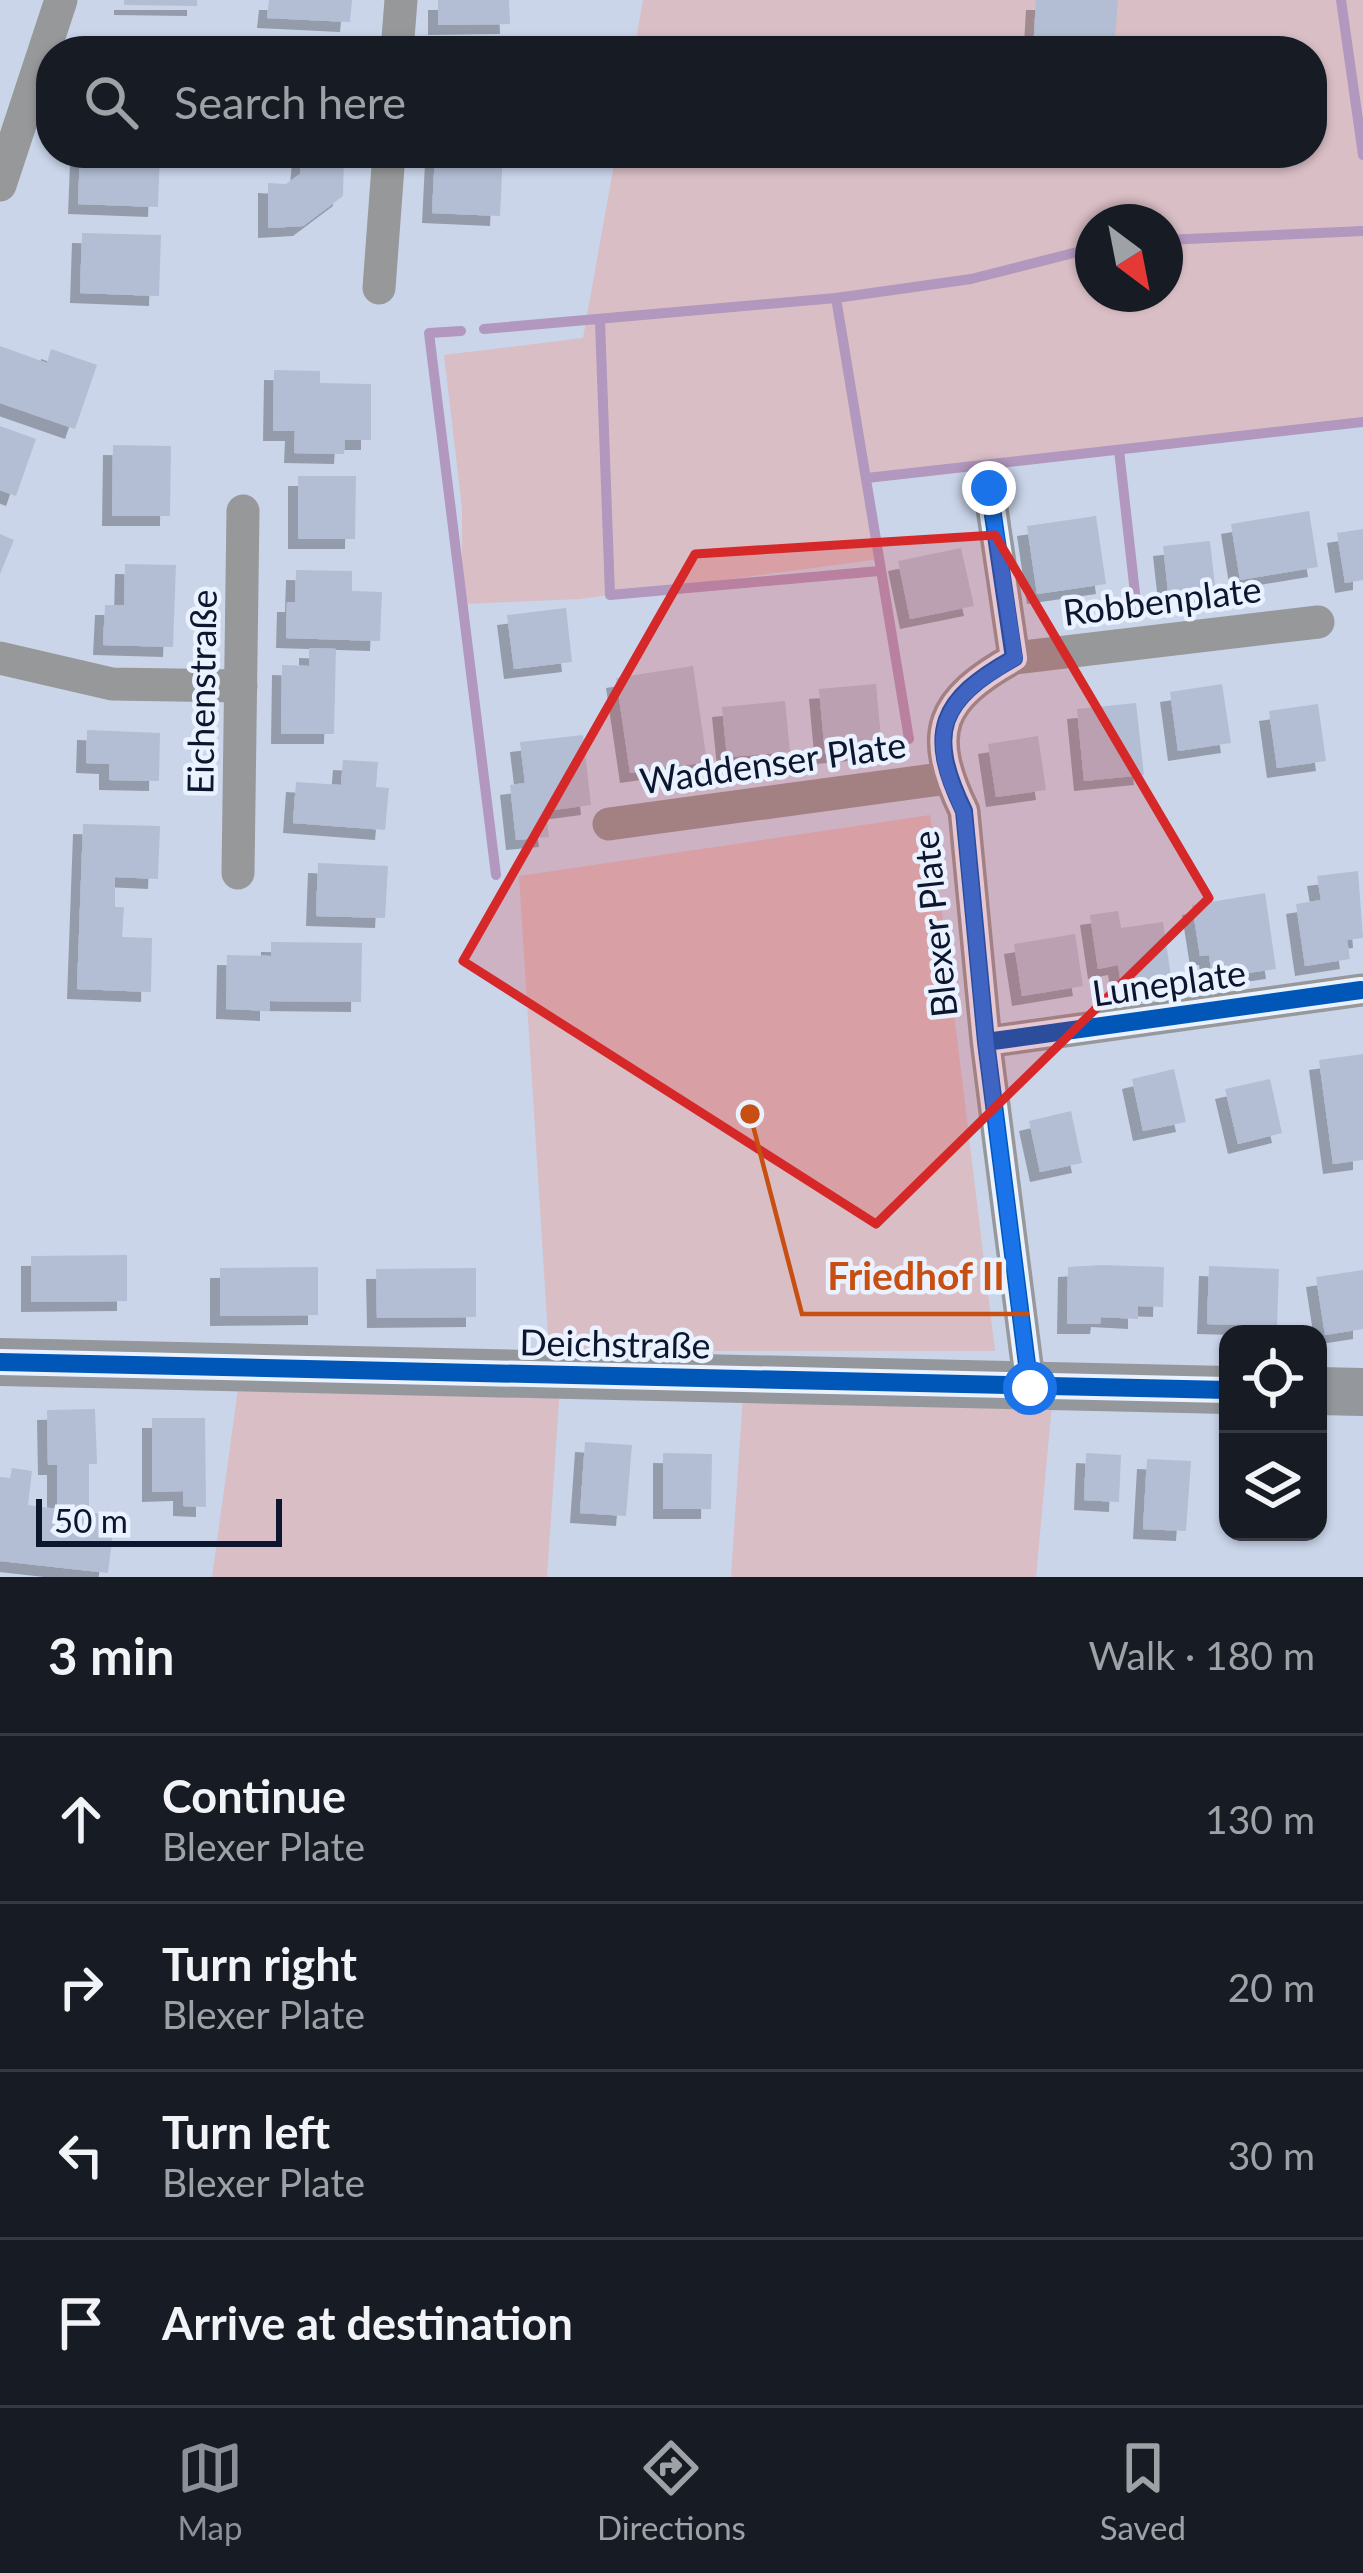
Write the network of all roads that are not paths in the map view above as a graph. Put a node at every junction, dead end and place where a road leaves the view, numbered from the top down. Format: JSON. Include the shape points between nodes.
{"nodes":[{"id":1,"x":61,"y":0,"type":"edge"},
{"id":2,"x":401,"y":0,"type":"edge"},
{"id":3,"x":49,"y":36,"type":"edge"},
{"id":4,"x":398,"y":36,"type":"edge"},
{"id":5,"x":36,"y":76,"type":"edge"},
{"id":6,"x":388,"y":168,"type":"edge"},
{"id":7,"x":0,"y":185,"type":"edge"},
{"id":8,"x":379,"y":287,"type":"dead end"},
{"id":9,"x":989,"y":488,"type":"dead end"},
{"id":10,"x":243,"y":511,"type":"dead end"},
{"id":11,"x":1318,"y":622,"type":"dead end"},
{"id":12,"x":0,"y":658,"type":"edge"},
{"id":13,"x":1015,"y":658,"type":"junction"},
{"id":14,"x":241,"y":686,"type":"junction"},
{"id":15,"x":948,"y":778,"type":"junction"},
{"id":16,"x":609,"y":824,"type":"dead end"},
{"id":17,"x":238,"y":873,"type":"dead end"},
{"id":18,"x":1361,"y":990,"type":"edge"},
{"id":19,"x":986,"y":1042,"type":"junction"},
{"id":20,"x":0,"y":1362,"type":"edge"},
{"id":21,"x":1030,"y":1388,"type":"junction"},
{"id":22,"x":1219,"y":1390,"type":"edge"},
{"id":23,"x":1327,"y":1391,"type":"edge"},
{"id":24,"x":1363,"y":1392,"type":"edge"}],
"edges":[{"from":1,"to":3,"type":"street"},
{"from":2,"to":4,"type":"street"},
{"from":5,"to":7,"type":"street"},
{"from":6,"to":8,"type":"street"},
{"from":9,"to":13,"type":"street"},
{"from":10,"to":14,"type":"street","name":"Eichenstraße"},
{"from":11,"to":13,"type":"street","name":"Robbenplate"},
{"from":12,"to":14,"type":"street","via":[[112,684]]},
{"from":13,"to":15,"type":"street","name":"Blexer Plate","via":[[980,677],[947,712]]},
{"from":14,"to":17,"type":"street","name":"Eichenstraße"},
{"from":15,"to":16,"type":"street","name":"Waddenser Plate"},
{"from":15,"to":19,"type":"street","name":"Blexer Plate","via":[[964,812]]},
{"from":18,"to":19,"type":"street","name":"Luneplate"},
{"from":19,"to":21,"type":"street","name":"Blexer Plate"},
{"from":20,"to":21,"type":"street","name":"Deichstraße"},
{"from":21,"to":22,"type":"street","name":"Deichstraße"},
{"from":23,"to":24,"type":"street"}]}
